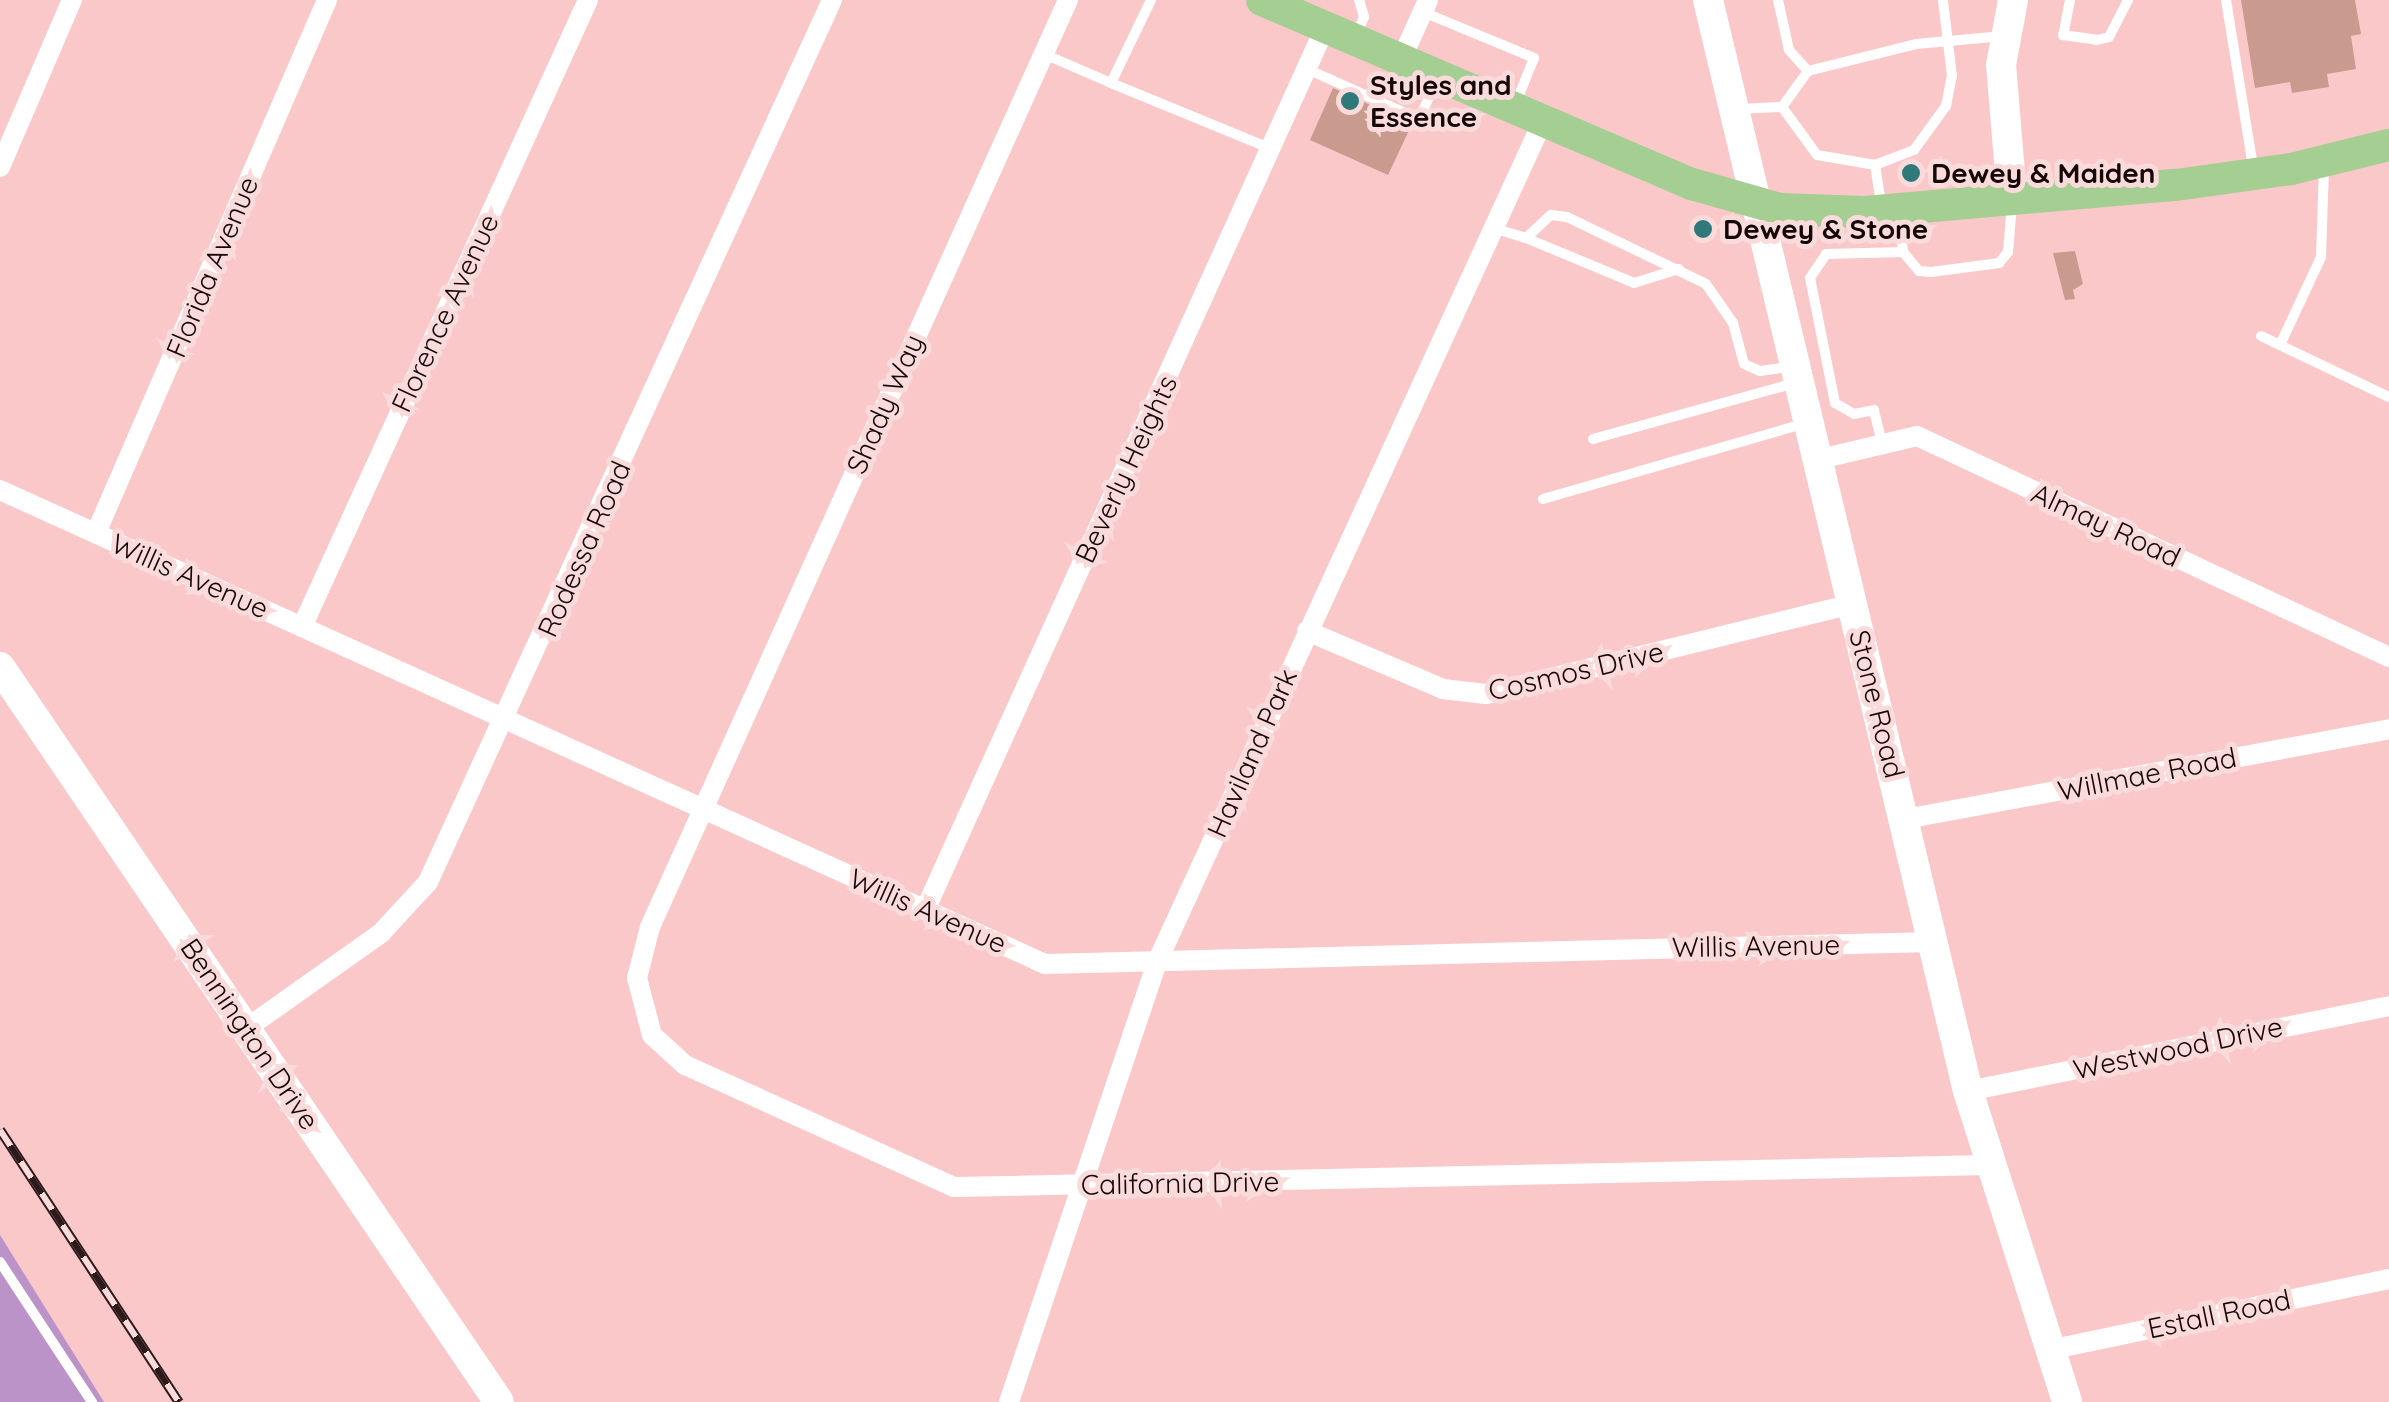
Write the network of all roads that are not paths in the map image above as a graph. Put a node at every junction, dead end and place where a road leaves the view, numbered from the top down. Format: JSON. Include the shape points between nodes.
{"nodes":[{"id":1,"x":72,"y":0,"type":"edge"},
{"id":2,"x":327,"y":0,"type":"edge"},
{"id":3,"x":588,"y":0,"type":"edge"},
{"id":4,"x":832,"y":0,"type":"edge"},
{"id":5,"x":1068,"y":0,"type":"edge"},
{"id":6,"x":1152,"y":0,"type":"edge"},
{"id":7,"x":1262,"y":0,"type":"edge"},
{"id":8,"x":1359,"y":0,"type":"edge"},
{"id":9,"x":1708,"y":0,"type":"edge"},
{"id":10,"x":1778,"y":0,"type":"edge"},
{"id":11,"x":1944,"y":0,"type":"edge"},
{"id":12,"x":2013,"y":0,"type":"edge"},
{"id":13,"x":2070,"y":0,"type":"edge"},
{"id":14,"x":2128,"y":0,"type":"edge"},
{"id":15,"x":2226,"y":0,"type":"edge"},
{"id":16,"x":1426,"y":6,"type":"edge"},
{"id":17,"x":1296,"y":7,"type":"edge"},
{"id":18,"x":1339,"y":34,"type":"junction"},
{"id":19,"x":2004,"y":36,"type":"junction"},
{"id":20,"x":1949,"y":41,"type":"junction"},
{"id":21,"x":1044,"y":54,"type":"junction"},
{"id":22,"x":1400,"y":62,"type":"junction"},
{"id":23,"x":1306,"y":69,"type":"junction"},
{"id":24,"x":1808,"y":71,"type":"junction"},
{"id":25,"x":1438,"y":78,"type":"junction"},
{"id":26,"x":1111,"y":83,"type":"junction"},
{"id":27,"x":1782,"y":106,"type":"junction"},
{"id":28,"x":1734,"y":109,"type":"junction"},
{"id":29,"x":1528,"y":116,"type":"junction"},
{"id":30,"x":2389,"y":144,"type":"edge"},
{"id":31,"x":1272,"y":149,"type":"junction"},
{"id":32,"x":2324,"y":161,"type":"junction"},
{"id":33,"x":1874,"y":165,"type":"junction"},
{"id":34,"x":0,"y":167,"type":"edge"},
{"id":35,"x":2255,"y":174,"type":"junction"},
{"id":36,"x":2012,"y":198,"type":"junction"},
{"id":37,"x":1758,"y":206,"type":"junction"},
{"id":38,"x":1890,"y":209,"type":"junction"},
{"id":39,"x":1493,"y":228,"type":"junction"},
{"id":40,"x":1526,"y":238,"type":"junction"},
{"id":41,"x":1903,"y":252,"type":"junction"},
{"id":42,"x":1678,"y":269,"type":"junction"},
{"id":43,"x":2261,"y":336,"type":"dead end"},
{"id":44,"x":2280,"y":345,"type":"junction"},
{"id":45,"x":1797,"y":374,"type":"junction"},
{"id":46,"x":2389,"y":397,"type":"edge"},
{"id":47,"x":1808,"y":423,"type":"junction"},
{"id":48,"x":1593,"y":439,"type":"dead end"},
{"id":49,"x":1882,"y":443,"type":"junction"},
{"id":50,"x":1816,"y":460,"type":"junction"},
{"id":51,"x":0,"y":490,"type":"edge"},
{"id":52,"x":1543,"y":499,"type":"dead end"},
{"id":53,"x":96,"y":533,"type":"junction"},
{"id":54,"x":1852,"y":604,"type":"junction"},
{"id":55,"x":302,"y":627,"type":"junction"},
{"id":56,"x":1307,"y":631,"type":"junction"},
{"id":57,"x":2389,"y":657,"type":"edge"},
{"id":58,"x":0,"y":667,"type":"edge"},
{"id":59,"x":506,"y":720,"type":"junction"},
{"id":60,"x":2389,"y":729,"type":"edge"},
{"id":61,"x":702,"y":808,"type":"junction"},
{"id":62,"x":1906,"y":819,"type":"junction"},
{"id":63,"x":925,"y":910,"type":"junction"},
{"id":64,"x":1934,"y":942,"type":"junction"},
{"id":65,"x":1158,"y":960,"type":"junction"},
{"id":66,"x":2389,"y":1006,"type":"edge"},
{"id":67,"x":246,"y":1028,"type":"junction"},
{"id":68,"x":1968,"y":1091,"type":"junction"},
{"id":69,"x":1989,"y":1166,"type":"junction"},
{"id":70,"x":1080,"y":1185,"type":"junction"},
{"id":71,"x":0,"y":1262,"type":"edge"},
{"id":72,"x":2389,"y":1278,"type":"edge"},
{"id":73,"x":2049,"y":1350,"type":"junction"},
{"id":74,"x":92,"y":1402,"type":"edge"},
{"id":75,"x":499,"y":1402,"type":"edge"},
{"id":76,"x":1009,"y":1402,"type":"edge"},
{"id":77,"x":2067,"y":1402,"type":"edge"}],
"edges":[{"from":1,"to":34,"type":"street"},
{"from":2,"to":53,"type":"street","name":"Florida Avenue"},
{"from":3,"to":55,"type":"street","name":"Florence Avenue"},
{"from":4,"to":59,"type":"street","name":"Rodessa Road"},
{"from":5,"to":21,"type":"street","name":"Shady Way"},
{"from":6,"to":26,"type":"lane"},
{"from":7,"to":17,"type":"main road"},
{"from":8,"to":18,"type":"lane","via":[[1364,16]]},
{"from":9,"to":28,"type":"street","name":"Stone Road"},
{"from":10,"to":24,"type":"lane","via":[[1789,50]]},
{"from":11,"to":20,"type":"lane"},
{"from":12,"to":19,"type":"street"},
{"from":13,"to":14,"type":"lane","via":[[2063,35],[2097,40],[2109,37]]},
{"from":15,"to":35,"type":"lane"},
{"from":16,"to":22,"type":"street"},
{"from":16,"to":29,"type":"lane","via":[[1534,58]]},
{"from":17,"to":18,"type":"main road"},
{"from":18,"to":22,"type":"main road"},
{"from":18,"to":23,"type":"street","name":"Beverly Heights"},
{"from":19,"to":20,"type":"lane"},
{"from":19,"to":36,"type":"street","via":[[2002,103]]},
{"from":20,"to":24,"type":"lane"},
{"from":20,"to":33,"type":"lane","via":[[1946,106],[1926,140]]},
{"from":21,"to":26,"type":"lane"},
{"from":21,"to":61,"type":"street","name":"Shady Way"},
{"from":22,"to":25,"type":"main road"},
{"from":23,"to":25,"type":"lane","via":[[1419,119]]},
{"from":23,"to":31,"type":"street","name":"Beverly Heights"},
{"from":24,"to":27,"type":"lane"},
{"from":25,"to":29,"type":"main road"},
{"from":26,"to":31,"type":"lane"},
{"from":27,"to":28,"type":"lane"},
{"from":27,"to":33,"type":"lane","via":[[1817,155]]},
{"from":28,"to":37,"type":"street","name":"Stone Road"},
{"from":29,"to":37,"type":"main road"},
{"from":29,"to":39,"type":"street","name":"Haviland Park"},
{"from":30,"to":32,"type":"main road"},
{"from":31,"to":63,"type":"street","name":"Beverly Heights"},
{"from":32,"to":35,"type":"main road"},
{"from":32,"to":44,"type":"lane","via":[[2322,257]]},
{"from":33,"to":38,"type":"lane"},
{"from":35,"to":36,"type":"main road"},
{"from":36,"to":38,"type":"main road"},
{"from":36,"to":41,"type":"lane","via":[[2008,252],[1999,263],[1919,271]]},
{"from":37,"to":38,"type":"main road"},
{"from":37,"to":45,"type":"street","name":"Stone Road"},
{"from":38,"to":41,"type":"lane"},
{"from":39,"to":40,"type":"lane"},
{"from":39,"to":56,"type":"street","name":"Haviland Park"},
{"from":40,"to":42,"type":"lane","via":[[1634,282]]},
{"from":40,"to":42,"type":"lane","via":[[1550,216],[1567,217]]},
{"from":41,"to":49,"type":"lane","via":[[1826,254],[1810,278],[1835,403],[1854,414],[1874,410]]},
{"from":42,"to":45,"type":"lane","via":[[1719,298],[1744,364]]},
{"from":43,"to":44,"type":"lane"},
{"from":44,"to":46,"type":"lane"},
{"from":45,"to":47,"type":"street","name":"Stone Road"},
{"from":45,"to":48,"type":"lane"},
{"from":47,"to":50,"type":"street","name":"Stone Road"},
{"from":47,"to":52,"type":"lane"},
{"from":49,"to":50,"type":"street","name":"Almay Road"},
{"from":49,"to":57,"type":"street","name":"Almay Road","via":[[1917,436]]},
{"from":50,"to":54,"type":"street","name":"Stone Road"},
{"from":51,"to":53,"type":"street","name":"Willis Avenue"},
{"from":53,"to":55,"type":"street","name":"Willis Avenue"},
{"from":54,"to":56,"type":"street","name":"Cosmos Drive","via":[[1486,694],[1443,689]]},
{"from":54,"to":62,"type":"street","name":"Stone Road"},
{"from":55,"to":59,"type":"street","name":"Willis Avenue"},
{"from":56,"to":65,"type":"street","name":"Haviland Park"},
{"from":58,"to":67,"type":"street","name":"Bennington Drive"},
{"from":59,"to":61,"type":"street","name":"Willis Avenue"},
{"from":59,"to":67,"type":"street","name":"Rodessa Road","via":[[447,848],[410,907]]},
{"from":60,"to":62,"type":"street","name":"Willmae Road"},
{"from":61,"to":63,"type":"street","name":"Willis Avenue"},
{"from":61,"to":70,"type":"street","name":"California Drive","via":[[640,954],[642,1015],[666,1052],[935,1181],[954,1187]]},
{"from":62,"to":64,"type":"street","name":"Stone Road"},
{"from":63,"to":65,"type":"street","name":"Willis Avenue","via":[[1045,964]]},
{"from":64,"to":65,"type":"street","name":"Willis Avenue"},
{"from":64,"to":68,"type":"street","name":"Stone Road"},
{"from":65,"to":70,"type":"street","name":"Haviland Park"},
{"from":66,"to":68,"type":"street","name":"Westwood Drive"},
{"from":67,"to":75,"type":"street","name":"Bennington Drive"},
{"from":68,"to":69,"type":"street","name":"Stone Road"},
{"from":69,"to":70,"type":"street","name":"California Drive"},
{"from":69,"to":73,"type":"street","name":"Stone Road"},
{"from":70,"to":76,"type":"street","name":"Haviland Park"},
{"from":71,"to":74,"type":"lane"},
{"from":72,"to":73,"type":"street","name":"Estall Road"},
{"from":73,"to":77,"type":"street","name":"Stone Road"}]}
